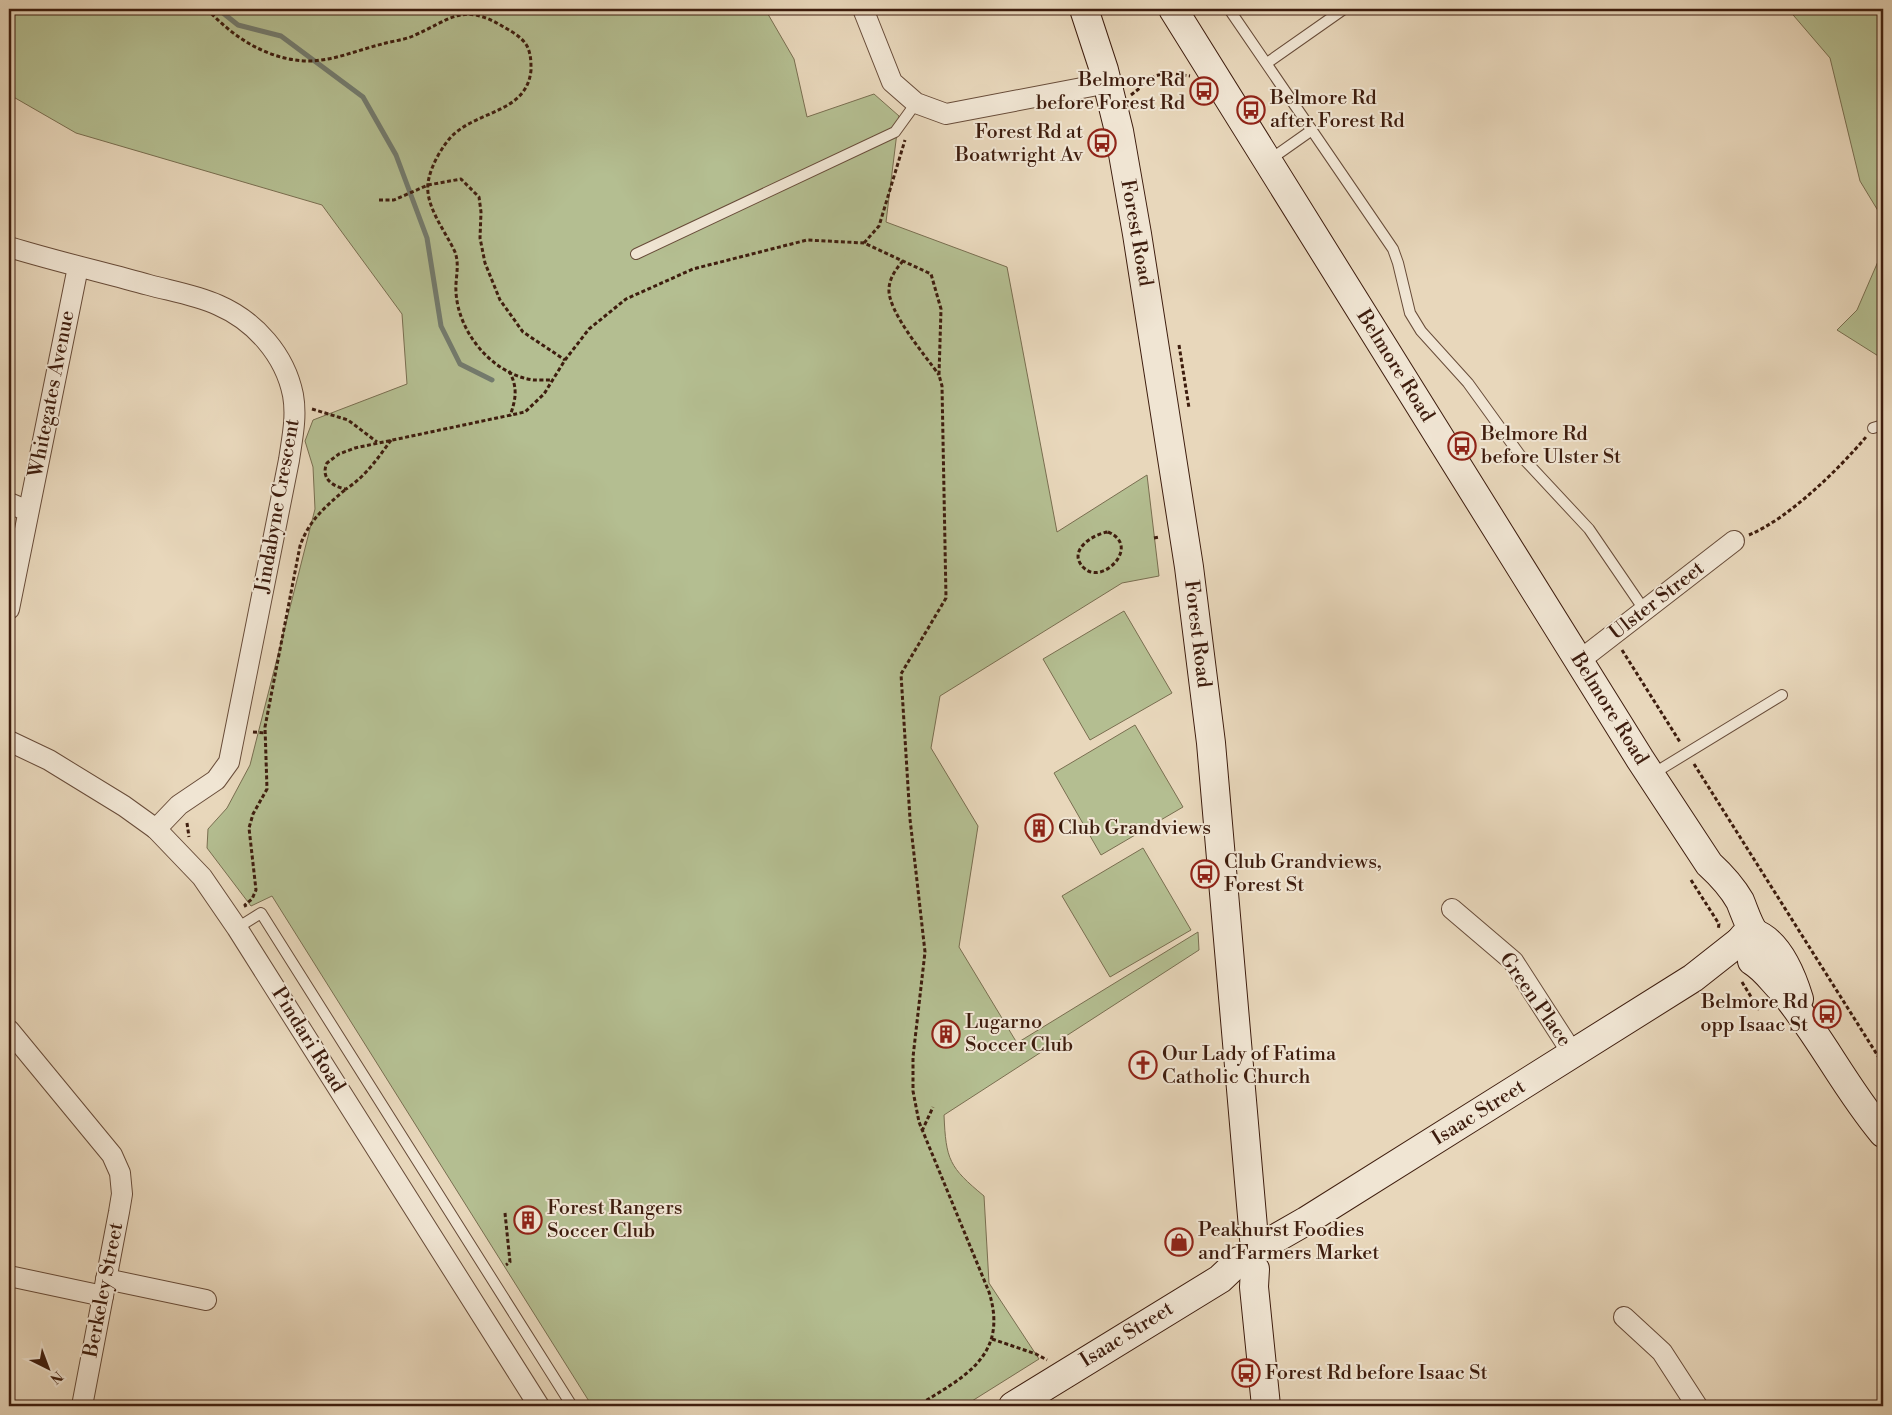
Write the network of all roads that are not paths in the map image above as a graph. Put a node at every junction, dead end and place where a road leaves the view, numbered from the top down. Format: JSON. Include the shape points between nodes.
{"nodes":[{"id":1,"x":863,"y":9,"type":"edge"},
{"id":2,"x":1084,"y":9,"type":"edge"},
{"id":3,"x":1229,"y":9,"type":"edge"},
{"id":4,"x":1344,"y":9,"type":"edge"},
{"id":5,"x":1172,"y":12,"type":"edge"},
{"id":6,"x":1096,"y":22,"type":"edge"},
{"id":7,"x":1267,"y":63,"type":"junction"},
{"id":8,"x":1110,"y":92,"type":"junction"},
{"id":9,"x":916,"y":103,"type":"junction"},
{"id":10,"x":1312,"y":130,"type":"junction"},
{"id":11,"x":1267,"y":162,"type":"junction"},
{"id":12,"x":9,"y":247,"type":"edge"},
{"id":13,"x":636,"y":254,"type":"dead end"},
{"id":14,"x":78,"y":267,"type":"junction"},
{"id":15,"x":9,"y":503,"type":"edge"},
{"id":16,"x":28,"y":511,"type":"junction"},
{"id":17,"x":1734,"y":541,"type":"road end"},
{"id":18,"x":9,"y":609,"type":"edge"},
{"id":19,"x":1645,"y":611,"type":"junction"},
{"id":20,"x":1579,"y":661,"type":"junction"},
{"id":21,"x":1782,"y":695,"type":"dead end"},
{"id":22,"x":9,"y":742,"type":"edge"},
{"id":23,"x":1650,"y":775,"type":"junction"},
{"id":24,"x":156,"y":829,"type":"junction"},
{"id":25,"x":1452,"y":909,"type":"dead end"},
{"id":26,"x":245,"y":923,"type":"junction"},
{"id":27,"x":1748,"y":950,"type":"junction"},
{"id":28,"x":9,"y":1030,"type":"edge"},
{"id":29,"x":1573,"y":1054,"type":"junction"},
{"id":30,"x":1883,"y":1133,"type":"edge"},
{"id":31,"x":1253,"y":1254,"type":"junction"},
{"id":32,"x":9,"y":1276,"type":"edge"},
{"id":33,"x":104,"y":1288,"type":"junction"},
{"id":34,"x":206,"y":1300,"type":"dead end"},
{"id":35,"x":1624,"y":1317,"type":"dead end"},
{"id":36,"x":82,"y":1406,"type":"edge"},
{"id":37,"x":539,"y":1406,"type":"edge"},
{"id":38,"x":572,"y":1406,"type":"edge"},
{"id":39,"x":1013,"y":1406,"type":"edge"},
{"id":40,"x":1266,"y":1406,"type":"edge"},
{"id":41,"x":1697,"y":1406,"type":"edge"}],
"edges":[{"from":1,"to":9,"type":"street","via":[[892,82]]},
{"from":2,"to":6,"type":"street","name":"Forest Road"},
{"from":3,"to":7,"type":"lane"},
{"from":4,"to":7,"type":"lane"},
{"from":5,"to":11,"type":"street","name":"Belmore Road"},
{"from":6,"to":8,"type":"street","name":"Forest Road"},
{"from":7,"to":10,"type":"lane"},
{"from":8,"to":9,"type":"street","via":[[946,114]]},
{"from":8,"to":31,"type":"street","name":"Forest Road","via":[[1170,439],[1204,682]]},
{"from":9,"to":13,"type":"lane","via":[[895,132]]},
{"from":10,"to":11,"type":"lane"},
{"from":10,"to":19,"type":"lane","via":[[1393,249],[1410,313],[1421,331],[1468,383],[1520,455],[1589,529]]},
{"from":11,"to":20,"type":"street","name":"Belmore Road"},
{"from":12,"to":14,"type":"street","name":"Jindabyne Crescent"},
{"from":14,"to":16,"type":"street","name":"Whitegates Avenue"},
{"from":14,"to":24,"type":"street","name":"Jindabyne Crescent","via":[[196,298],[230,311],[257,330],[277,357],[286,374],[294,407],[285,483],[229,762],[216,780],[179,805]]},
{"from":15,"to":16,"type":"street"},
{"from":16,"to":18,"type":"street","name":"Whitegates Avenue"},
{"from":17,"to":19,"type":"street","name":"Ulster Street"},
{"from":19,"to":20,"type":"street","name":"Ulster Street"},
{"from":20,"to":23,"type":"street","name":"Belmore Road"},
{"from":21,"to":23,"type":"lane"},
{"from":22,"to":24,"type":"street","name":"Pindari Road","via":[[49,760]]},
{"from":23,"to":27,"type":"street","name":"Belmore Road","via":[[1709,864],[1714,884]]},
{"from":24,"to":26,"type":"street","name":"Pindari Road"},
{"from":25,"to":29,"type":"street","name":"Green Place","via":[[1513,961]]},
{"from":26,"to":37,"type":"street","name":"Pindari Road"},
{"from":26,"to":38,"type":"lane","via":[[261,913]]},
{"from":27,"to":29,"type":"street","name":"Isaac Street","via":[[1694,978]]},
{"from":27,"to":30,"type":"street","name":"Belmore Road","via":[[1805,1018],[1854,1095]]},
{"from":28,"to":33,"type":"street","name":"Berkeley Street","via":[[128,1172]]},
{"from":29,"to":31,"type":"street","name":"Isaac Street"},
{"from":31,"to":39,"type":"street","name":"Isaac Street","via":[[1220,1279]]},
{"from":31,"to":40,"type":"street","name":"Forest Road"},
{"from":32,"to":33,"type":"street"},
{"from":33,"to":34,"type":"street"},
{"from":33,"to":36,"type":"street","name":"Berkeley Street"},
{"from":35,"to":41,"type":"street","via":[[1662,1352]]}]}
